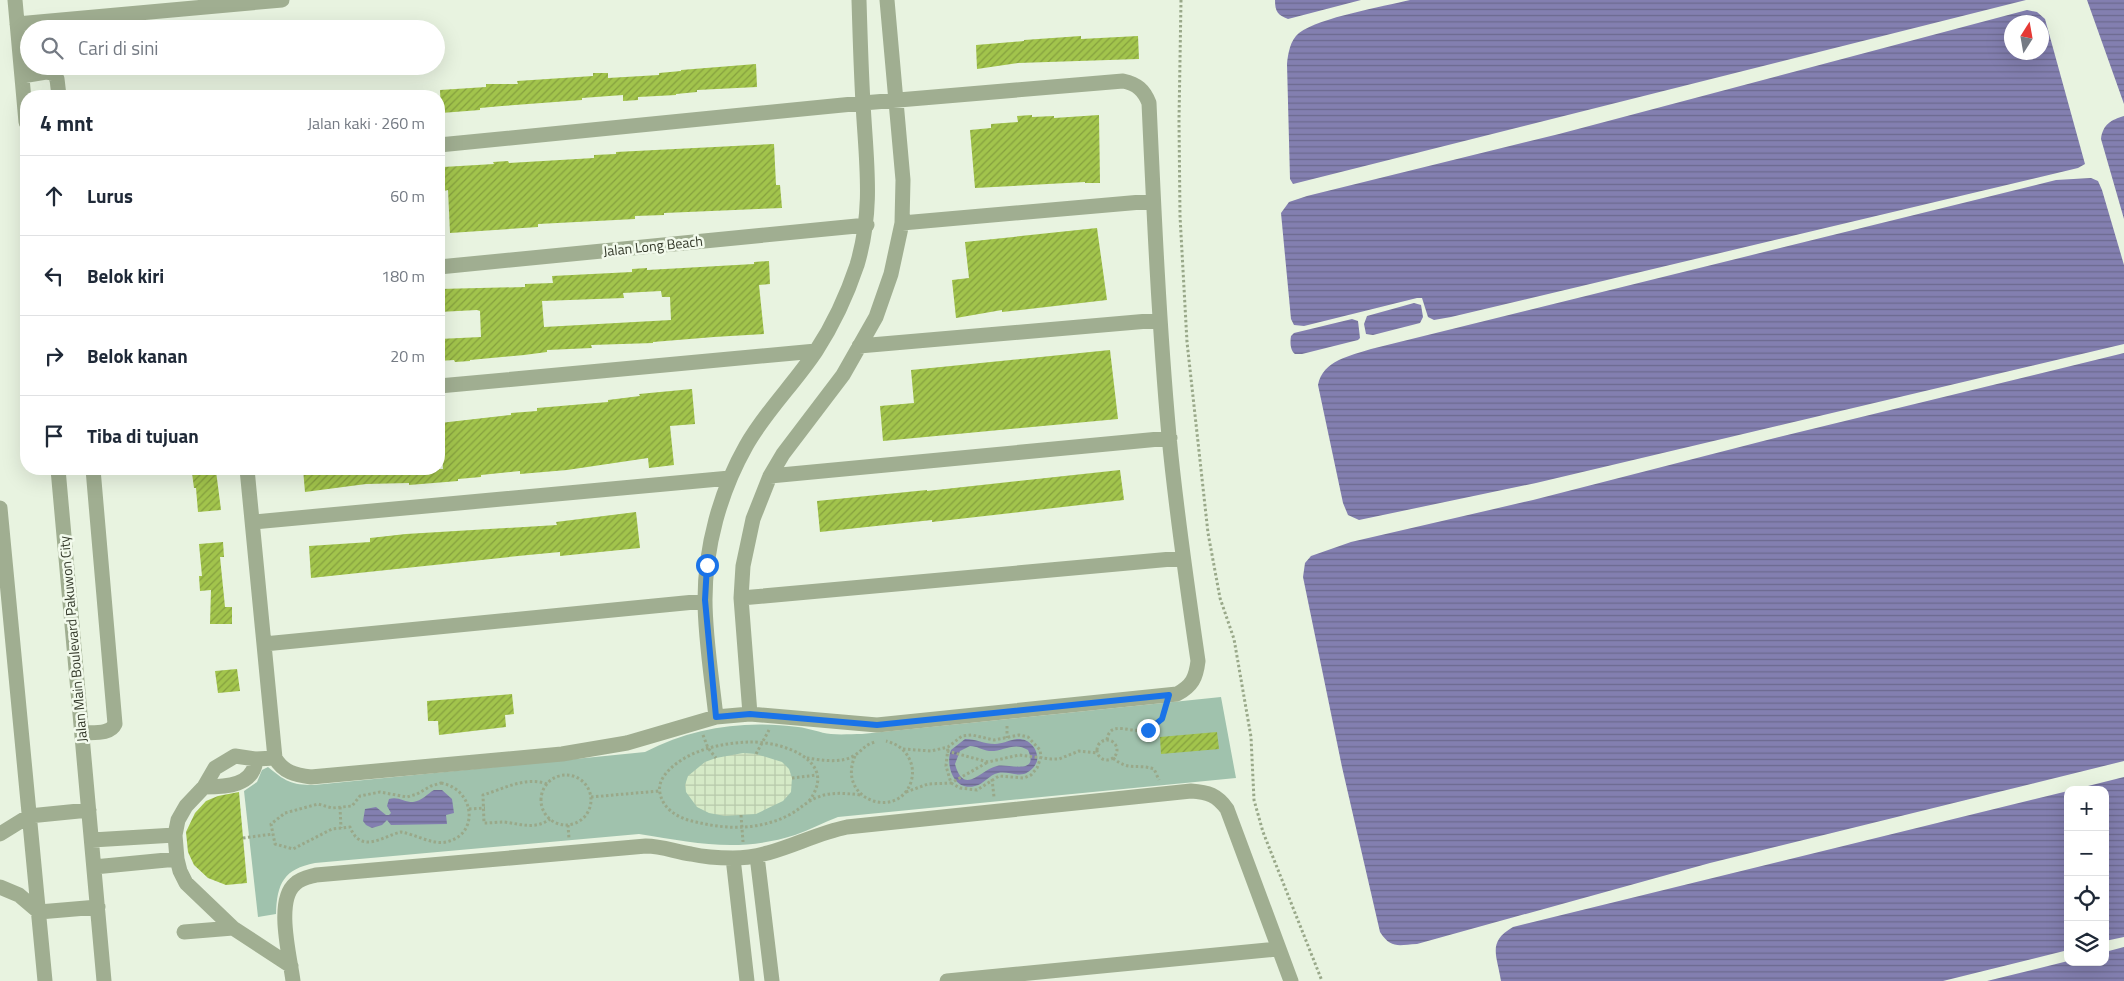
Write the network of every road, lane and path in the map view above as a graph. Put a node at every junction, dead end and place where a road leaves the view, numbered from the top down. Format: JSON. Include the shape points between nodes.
{"nodes":[{"id":1,"x":15,"y":0,"type":"edge"},
{"id":2,"x":282,"y":0,"type":"edge"},
{"id":3,"x":859,"y":0,"type":"edge"},
{"id":4,"x":887,"y":0,"type":"edge"},
{"id":5,"x":1182,"y":0,"type":"edge"},
{"id":6,"x":61,"y":20,"type":"edge"},
{"id":7,"x":17,"y":24,"type":"junction"},
{"id":8,"x":20,"y":24,"type":"edge"},
{"id":9,"x":20,"y":55,"type":"edge"},
{"id":10,"x":28,"y":75,"type":"edge"},
{"id":11,"x":54,"y":75,"type":"edge"},
{"id":12,"x":22,"y":76,"type":"joint"},
{"id":13,"x":23,"y":90,"type":"edge"},
{"id":14,"x":58,"y":90,"type":"edge"},
{"id":15,"x":895,"y":101,"type":"junction"},
{"id":16,"x":863,"y":103,"type":"junction"},
{"id":17,"x":445,"y":144,"type":"edge"},
{"id":18,"x":1153,"y":201,"type":"junction"},
{"id":19,"x":902,"y":223,"type":"junction"},
{"id":20,"x":867,"y":225,"type":"junction"},
{"id":21,"x":445,"y":265,"type":"edge"},
{"id":22,"x":1160,"y":320,"type":"junction"},
{"id":23,"x":859,"y":346,"type":"junction"},
{"id":24,"x":816,"y":351,"type":"junction"},
{"id":25,"x":445,"y":385,"type":"edge"},
{"id":26,"x":1170,"y":438,"type":"junction"},
{"id":27,"x":59,"y":475,"type":"edge"},
{"id":28,"x":94,"y":475,"type":"edge"},
{"id":29,"x":248,"y":475,"type":"edge"},
{"id":30,"x":770,"y":476,"type":"junction"},
{"id":31,"x":730,"y":478,"type":"junction"},
{"id":32,"x":0,"y":508,"type":"edge"},
{"id":33,"x":252,"y":522,"type":"junction"},
{"id":34,"x":1183,"y":558,"type":"junction"},
{"id":35,"x":741,"y":598,"type":"junction"},
{"id":36,"x":705,"y":600,"type":"junction"},
{"id":37,"x":264,"y":644,"type":"junction"},
{"id":38,"x":1169,"y":695,"type":"junction"},
{"id":39,"x":750,"y":714,"type":"junction"},
{"id":40,"x":776,"y":716,"type":"junction"},
{"id":41,"x":716,"y":717,"type":"junction"},
{"id":42,"x":697,"y":722,"type":"junction"},
{"id":43,"x":82,"y":733,"type":"junction"},
{"id":44,"x":1107,"y":740,"type":"junction"},
{"id":45,"x":762,"y":743,"type":"junction"},
{"id":46,"x":708,"y":748,"type":"junction"},
{"id":47,"x":903,"y":749,"type":"junction"},
{"id":48,"x":948,"y":750,"type":"junction"},
{"id":49,"x":1098,"y":753,"type":"junction"},
{"id":50,"x":756,"y":754,"type":"dead end"},
{"id":51,"x":855,"y":756,"type":"junction"},
{"id":52,"x":1039,"y":757,"type":"junction"},
{"id":53,"x":275,"y":758,"type":"junction"},
{"id":54,"x":716,"y":758,"type":"dead end"},
{"id":55,"x":806,"y":758,"type":"junction"},
{"id":56,"x":1112,"y":758,"type":"junction"},
{"id":57,"x":256,"y":760,"type":"junction"},
{"id":58,"x":988,"y":762,"type":"junction"},
{"id":59,"x":817,"y":775,"type":"junction"},
{"id":60,"x":792,"y":778,"type":"dead end"},
{"id":61,"x":953,"y":782,"type":"junction"},
{"id":62,"x":547,"y":784,"type":"junction"},
{"id":63,"x":204,"y":787,"type":"junction"},
{"id":64,"x":659,"y":791,"type":"junction"},
{"id":65,"x":905,"y":792,"type":"junction"},
{"id":66,"x":1163,"y":794,"type":"junction"},
{"id":67,"x":861,"y":795,"type":"junction"},
{"id":68,"x":591,"y":797,"type":"junction"},
{"id":69,"x":809,"y":801,"type":"junction"},
{"id":70,"x":340,"y":807,"type":"junction"},
{"id":71,"x":485,"y":808,"type":"junction"},
{"id":72,"x":469,"y":809,"type":"junction"},
{"id":73,"x":89,"y":810,"type":"junction"},
{"id":74,"x":741,"y":815,"type":"dead end"},
{"id":75,"x":29,"y":816,"type":"junction"},
{"id":76,"x":550,"y":819,"type":"junction"},
{"id":77,"x":341,"y":828,"type":"junction"},
{"id":78,"x":742,"y":828,"type":"junction"},
{"id":79,"x":0,"y":834,"type":"edge"},
{"id":80,"x":273,"y":834,"type":"junction"},
{"id":81,"x":175,"y":835,"type":"junction"},
{"id":82,"x":243,"y":838,"type":"dead end"},
{"id":83,"x":92,"y":840,"type":"junction"},
{"id":84,"x":757,"y":856,"type":"junction"},
{"id":85,"x":733,"y":858,"type":"junction"},
{"id":86,"x":177,"y":859,"type":"junction"},
{"id":87,"x":94,"y":867,"type":"junction"},
{"id":88,"x":0,"y":887,"type":"edge"},
{"id":89,"x":98,"y":907,"type":"junction"},
{"id":90,"x":38,"y":912,"type":"junction"},
{"id":91,"x":233,"y":928,"type":"junction"},
{"id":92,"x":184,"y":932,"type":"dead end"},
{"id":93,"x":1278,"y":949,"type":"junction"},
{"id":94,"x":292,"y":974,"type":"edge"},
{"id":95,"x":45,"y":981,"type":"edge"},
{"id":96,"x":104,"y":981,"type":"edge"},
{"id":97,"x":747,"y":981,"type":"edge"},
{"id":98,"x":772,"y":981,"type":"edge"},
{"id":99,"x":946,"y":981,"type":"edge"},
{"id":100,"x":1291,"y":981,"type":"edge"},
{"id":101,"x":1322,"y":981,"type":"edge"}],
"edges":[{"from":1,"to":7,"type":"street"},
{"from":2,"to":6,"type":"street"},
{"from":3,"to":16,"type":"street"},
{"from":4,"to":15,"type":"street"},
{"from":5,"to":101,"type":"path","via":[[1180,216],[1187,342],[1208,533],[1220,598],[1234,639],[1251,737],[1254,800]]},
{"from":7,"to":8,"type":"street"},
{"from":7,"to":9,"type":"street"},
{"from":10,"to":12,"type":"street"},
{"from":11,"to":14,"type":"street"},
{"from":12,"to":13,"type":"street"},
{"from":15,"to":16,"type":"street"},
{"from":15,"to":18,"type":"street","via":[[1132,83],[1141,89],[1149,104]]},
{"from":15,"to":19,"type":"street","via":[[903,180]]},
{"from":16,"to":17,"type":"street"},
{"from":16,"to":20,"type":"street","via":[[869,183]]},
{"from":18,"to":19,"type":"street"},
{"from":18,"to":22,"type":"street"},
{"from":19,"to":23,"type":"street","via":[[892,274],[876,317]]},
{"from":20,"to":21,"type":"street","name":"Jalan Long Beach"},
{"from":20,"to":24,"type":"street","via":[[842,305]]},
{"from":22,"to":23,"type":"street"},
{"from":22,"to":26,"type":"street"},
{"from":23,"to":30,"type":"street","via":[[843,375],[782,454]]},
{"from":24,"to":25,"type":"street"},
{"from":24,"to":31,"type":"street","via":[[746,445]]},
{"from":26,"to":30,"type":"street"},
{"from":26,"to":34,"type":"street"},
{"from":27,"to":43,"type":"street","name":"Jalan Main Boulevard Pakuwon City"},
{"from":28,"to":43,"type":"street","via":[[115,724],[108,731]]},
{"from":29,"to":33,"type":"street"},
{"from":30,"to":35,"type":"street","via":[[753,519],[743,566]]},
{"from":31,"to":33,"type":"street"},
{"from":31,"to":36,"type":"street","via":[[716,521],[707,565]]},
{"from":32,"to":75,"type":"street"},
{"from":33,"to":37,"type":"street"},
{"from":34,"to":35,"type":"street"},
{"from":34,"to":38,"type":"street","via":[[1198,661],[1194,681],[1182,691]]},
{"from":35,"to":39,"type":"street"},
{"from":36,"to":37,"type":"street"},
{"from":36,"to":41,"type":"street"},
{"from":37,"to":53,"type":"street"},
{"from":38,"to":40,"type":"street","via":[[877,725]]},
{"from":38,"to":44,"type":"path","via":[[1165,712],[1156,725],[1140,732],[1115,728]]},
{"from":39,"to":40,"type":"street"},
{"from":39,"to":41,"type":"street"},
{"from":40,"to":45,"type":"path"},
{"from":41,"to":42,"type":"street"},
{"from":42,"to":46,"type":"path"},
{"from":42,"to":53,"type":"street","via":[[627,743],[562,754],[311,777],[290,772]]},
{"from":43,"to":73,"type":"street","name":"Jalan Main Boulevard Pakuwon City"},
{"from":44,"to":49,"type":"path","via":[[1099,744]]},
{"from":44,"to":56,"type":"path","via":[[1116,745],[1116,755]]},
{"from":45,"to":46,"type":"path"},
{"from":45,"to":50,"type":"path"},
{"from":45,"to":55,"type":"path","via":[[782,747]]},
{"from":46,"to":54,"type":"path"},
{"from":46,"to":64,"type":"path","via":[[674,765],[662,777]]},
{"from":47,"to":48,"type":"path"},
{"from":47,"to":51,"type":"path","via":[[887,741],[878,741],[861,748]]},
{"from":47,"to":65,"type":"path","via":[[913,775]]},
{"from":48,"to":52,"type":"path","via":[[962,736],[994,740],[1018,735],[1036,743]]},
{"from":48,"to":58,"type":"path"},
{"from":48,"to":61,"type":"path","via":[[946,766]]},
{"from":49,"to":52,"type":"path","via":[[1079,751],[1059,759]]},
{"from":49,"to":56,"type":"path","via":[[1101,758]]},
{"from":51,"to":55,"type":"path","via":[[835,760]]},
{"from":51,"to":67,"type":"path","via":[[850,772]]},
{"from":52,"to":58,"type":"path","via":[[1019,755]]},
{"from":52,"to":61,"type":"path","via":[[1037,768],[1024,778],[999,776],[977,790],[960,788]]},
{"from":53,"to":57,"type":"street"},
{"from":55,"to":59,"type":"path"},
{"from":56,"to":66,"type":"path","via":[[1128,767],[1154,769]]},
{"from":57,"to":63,"type":"street","via":[[253,774],[248,778],[227,787]]},
{"from":57,"to":63,"type":"street","via":[[235,756],[224,761],[215,768]]},
{"from":58,"to":61,"type":"path"},
{"from":59,"to":60,"type":"path"},
{"from":59,"to":69,"type":"path","via":[[816,792]]},
{"from":61,"to":65,"type":"path","via":[[928,784]]},
{"from":62,"to":68,"type":"path","via":[[557,776],[572,775],[585,783]]},
{"from":62,"to":71,"type":"path","via":[[522,782],[483,795]]},
{"from":62,"to":76,"type":"path","via":[[541,802]]},
{"from":63,"to":81,"type":"street","via":[[186,806],[178,820]]},
{"from":64,"to":68,"type":"path"},
{"from":64,"to":78,"type":"path","via":[[663,804],[683,818],[706,825]]},
{"from":65,"to":67,"type":"path","via":[[884,803]]},
{"from":66,"to":84,"type":"street","via":[[847,827]]},
{"from":66,"to":93,"type":"street","via":[[1203,792],[1217,796],[1227,809]]},
{"from":67,"to":69,"type":"path","via":[[834,793],[819,795]]},
{"from":68,"to":76,"type":"path","via":[[588,812],[576,823],[562,824]]},
{"from":69,"to":78,"type":"path","via":[[774,821]]},
{"from":70,"to":72,"type":"path","via":[[352,806],[360,796],[368,794],[380,792],[407,797],[441,783],[450,784],[458,790]]},
{"from":70,"to":77,"type":"path"},
{"from":70,"to":80,"type":"path","via":[[318,804],[286,814],[271,824]]},
{"from":71,"to":72,"type":"path"},
{"from":71,"to":76,"type":"path","via":[[484,823],[534,826]]},
{"from":72,"to":77,"type":"path","via":[[469,821],[463,832],[446,842],[401,832],[369,842],[352,834],[350,827]]},
{"from":73,"to":75,"type":"street"},
{"from":73,"to":83,"type":"street","name":"Jalan Main Boulevard Pakuwon City"},
{"from":74,"to":78,"type":"path"},
{"from":75,"to":79,"type":"street"},
{"from":75,"to":90,"type":"street"},
{"from":77,"to":80,"type":"path","via":[[332,829],[293,849],[275,844]]},
{"from":80,"to":82,"type":"path"},
{"from":81,"to":83,"type":"street"},
{"from":81,"to":86,"type":"street"},
{"from":83,"to":87,"type":"street","name":"Jalan Main Boulevard Pakuwon City"},
{"from":84,"to":85,"type":"street"},
{"from":84,"to":98,"type":"street"},
{"from":85,"to":94,"type":"street","via":[[691,855],[646,846],[316,875],[298,881],[288,894],[285,916]]},
{"from":85,"to":97,"type":"street"},
{"from":86,"to":87,"type":"street"},
{"from":86,"to":91,"type":"street","via":[[186,883]]},
{"from":87,"to":89,"type":"street","name":"Jalan Main Boulevard Pakuwon City"},
{"from":88,"to":90,"type":"street","via":[[19,895]]},
{"from":89,"to":90,"type":"street"},
{"from":89,"to":96,"type":"street","name":"Jalan Main Boulevard Pakuwon City"},
{"from":90,"to":95,"type":"street"},
{"from":91,"to":92,"type":"street"},
{"from":91,"to":94,"type":"street"},
{"from":93,"to":99,"type":"street"},
{"from":93,"to":100,"type":"street"}]}
